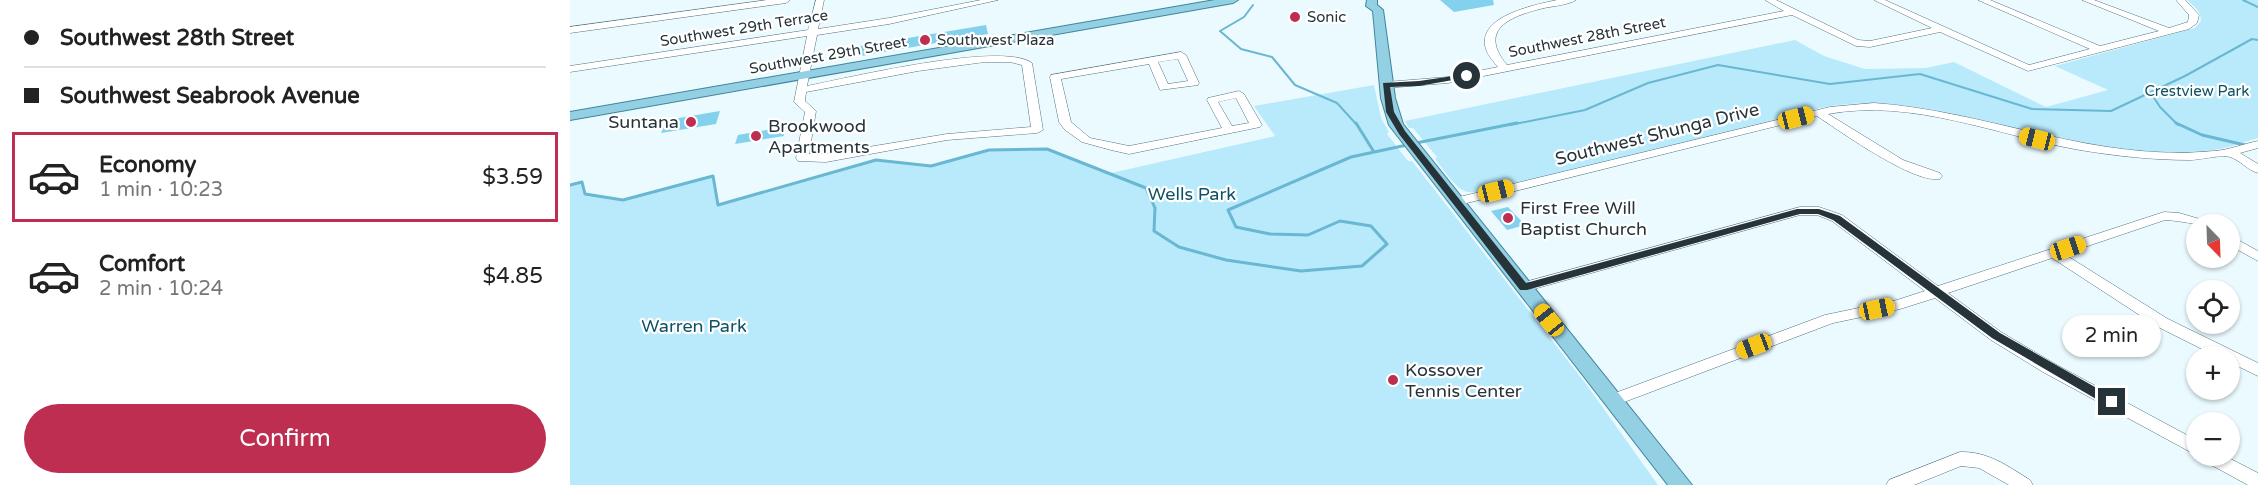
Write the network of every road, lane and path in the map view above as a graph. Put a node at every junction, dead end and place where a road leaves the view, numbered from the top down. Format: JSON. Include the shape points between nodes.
{"nodes":[{"id":1,"x":786,"y":0,"type":"edge"},
{"id":2,"x":820,"y":0,"type":"edge"},
{"id":3,"x":994,"y":0,"type":"edge"},
{"id":4,"x":1233,"y":0,"type":"edge"},
{"id":5,"x":1572,"y":0,"type":"edge"},
{"id":6,"x":1769,"y":0,"type":"edge"},
{"id":7,"x":1878,"y":0,"type":"edge"},
{"id":8,"x":1982,"y":0,"type":"edge"},
{"id":9,"x":2086,"y":0,"type":"edge"},
{"id":10,"x":2180,"y":0,"type":"edge"},
{"id":11,"x":1378,"y":3,"type":"edge"},
{"id":12,"x":1792,"y":12,"type":"junction"},
{"id":13,"x":1940,"y":29,"type":"junction"},
{"id":14,"x":570,"y":30,"type":"edge"},
{"id":15,"x":2170,"y":32,"type":"junction"},
{"id":16,"x":812,"y":33,"type":"junction"},
{"id":17,"x":997,"y":41,"type":"junction"},
{"id":18,"x":2101,"y":50,"type":"junction"},
{"id":19,"x":994,"y":58,"type":"junction"},
{"id":20,"x":1152,"y":60,"type":"dead end"},
{"id":21,"x":570,"y":69,"type":"edge"},
{"id":22,"x":1505,"y":69,"type":"junction"},
{"id":23,"x":803,"y":76,"type":"junction"},
{"id":24,"x":1386,"y":85,"type":"junction"},
{"id":25,"x":800,"y":90,"type":"junction"},
{"id":26,"x":1819,"y":113,"type":"junction"},
{"id":27,"x":570,"y":117,"type":"edge"},
{"id":28,"x":1229,"y":131,"type":"dead end"},
{"id":29,"x":2258,"y":144,"type":"edge"},
{"id":30,"x":2231,"y":152,"type":"junction"},
{"id":31,"x":2258,"y":169,"type":"edge"},
{"id":32,"x":1936,"y":176,"type":"dead end"},
{"id":33,"x":1455,"y":202,"type":"junction"},
{"id":34,"x":2186,"y":219,"type":"edge"},
{"id":35,"x":2240,"y":246,"type":"edge"},
{"id":36,"x":2053,"y":254,"type":"junction"},
{"id":37,"x":2258,"y":257,"type":"edge"},
{"id":38,"x":1523,"y":287,"type":"junction"},
{"id":39,"x":1936,"y":292,"type":"junction"},
{"id":40,"x":2258,"y":370,"type":"edge"},
{"id":41,"x":1613,"y":400,"type":"junction"},
{"id":42,"x":2186,"y":442,"type":"edge"},
{"id":43,"x":2228,"y":466,"type":"edge"},
{"id":44,"x":2258,"y":482,"type":"edge"},
{"id":45,"x":1681,"y":485,"type":"edge"},
{"id":46,"x":1895,"y":485,"type":"edge"},
{"id":47,"x":2024,"y":485,"type":"edge"}],
"edges":[{"from":1,"to":14,"type":"street"},
{"from":2,"to":16,"type":"street"},
{"from":3,"to":16,"type":"street","name":"Southwest 29th Terrace"},
{"from":4,"to":17,"type":"main road","name":"Southwest 29th Street"},
{"from":5,"to":22,"type":"street","via":[[1524,10],[1497,26],[1490,46]]},
{"from":6,"to":12,"type":"street"},
{"from":7,"to":13,"type":"street"},
{"from":8,"to":18,"type":"street"},
{"from":9,"to":15,"type":"street"},
{"from":10,"to":15,"type":"street","via":[[2191,9],[2194,18],[2186,27]]},
{"from":11,"to":24,"type":"main road"},
{"from":12,"to":13,"type":"street","via":[[1856,43],[1870,44]]},
{"from":12,"to":22,"type":"street","name":"Southwest 28th Street"},
{"from":13,"to":18,"type":"street","via":[[2025,67]]},
{"from":15,"to":18,"type":"street"},
{"from":16,"to":21,"type":"street","name":"Southwest 29th Terrace"},
{"from":16,"to":23,"type":"street"},
{"from":17,"to":19,"type":"street","via":[[1000,50]]},
{"from":17,"to":23,"type":"main road","name":"Southwest 29th Street"},
{"from":19,"to":25,"type":"street"},
{"from":19,"to":25,"type":"street","via":[[1027,63],[1037,130],[947,137],[826,158],[802,158],[811,111],[798,102]]},
{"from":20,"to":28,"type":"street","via":[[1055,77],[1065,122],[1086,140],[1129,150]]},
{"from":22,"to":24,"type":"street","name":"Southwest 28th Street","via":[[1439,81]]},
{"from":23,"to":25,"type":"street"},
{"from":23,"to":27,"type":"main road","name":"Southwest 29th Street"},
{"from":24,"to":33,"type":"main road","via":[[1390,112],[1401,132]]},
{"from":26,"to":30,"type":"street","name":"Southwest Shunga Drive","via":[[1850,107],[1890,107],[2103,149],[2190,156]]},
{"from":26,"to":32,"type":"street","via":[[1899,163]]},
{"from":26,"to":33,"type":"street","name":"Southwest Shunga Drive"},
{"from":29,"to":30,"type":"street","name":"Southwest Shunga Drive"},
{"from":30,"to":31,"type":"street"},
{"from":33,"to":38,"type":"main road"},
{"from":34,"to":36,"type":"street","via":[[2164,216]]},
{"from":35,"to":37,"type":"street"},
{"from":36,"to":39,"type":"street"},
{"from":36,"to":40,"type":"street","via":[[2163,323]]},
{"from":38,"to":39,"type":"street","via":[[1800,211],[1819,211],[1837,218]]},
{"from":38,"to":41,"type":"main road"},
{"from":39,"to":41,"type":"street","via":[[1830,319]]},
{"from":39,"to":42,"type":"street","via":[[2020,351]]},
{"from":41,"to":45,"type":"main road"},
{"from":43,"to":44,"type":"street"},
{"from":46,"to":47,"type":"street","via":[[1960,459],[1978,459]]}]}
